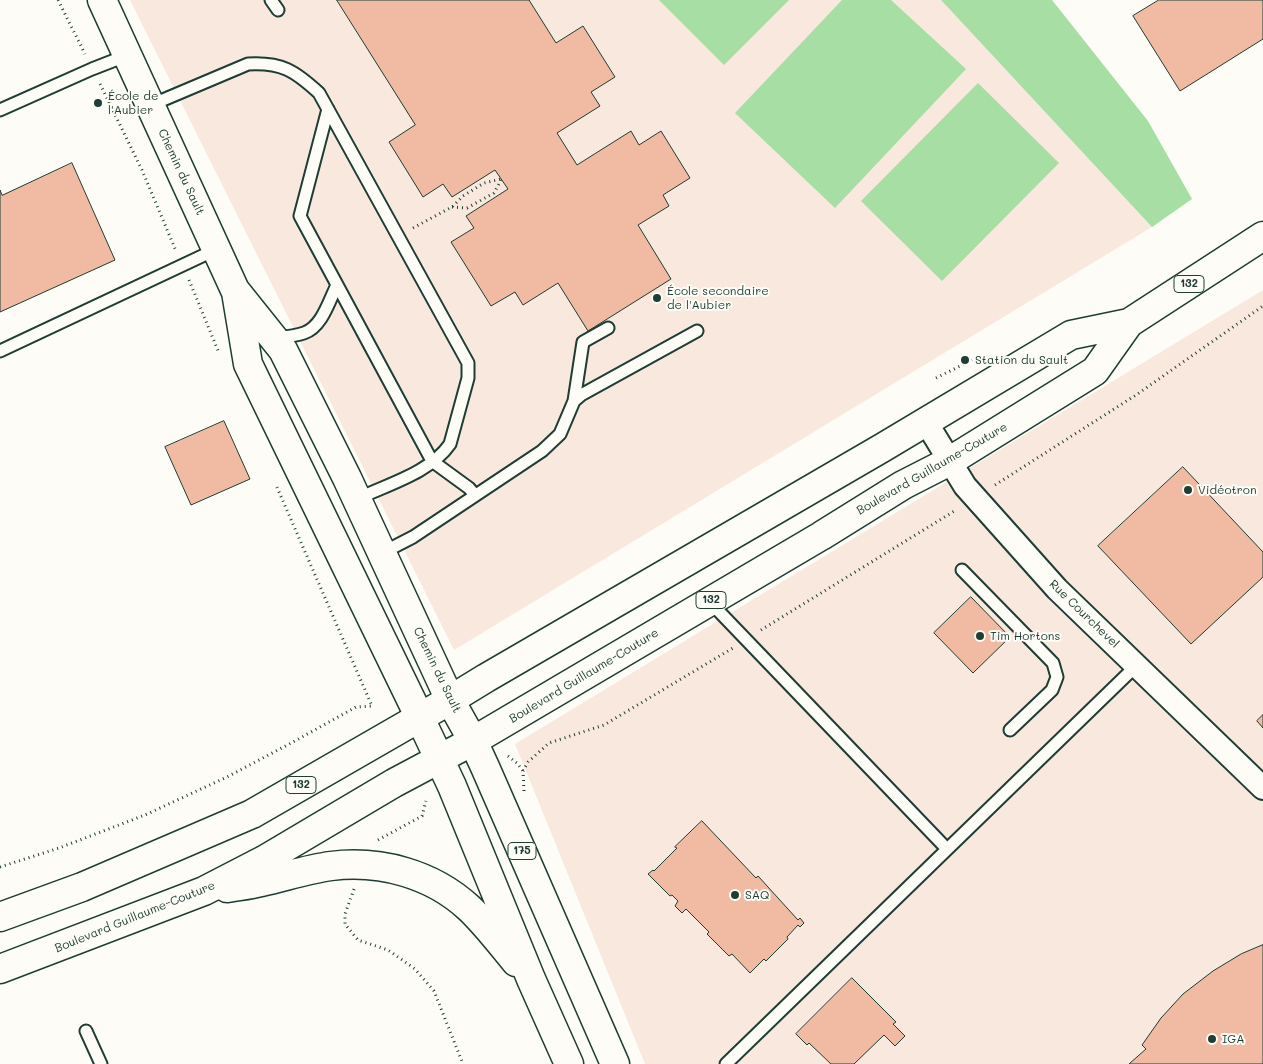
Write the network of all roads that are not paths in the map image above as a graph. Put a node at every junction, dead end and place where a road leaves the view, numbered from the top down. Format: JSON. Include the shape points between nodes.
{"nodes":[{"id":1,"x":102,"y":0,"type":"edge"},
{"id":2,"x":128,"y":55,"type":"junction"},
{"id":3,"x":151,"y":105,"type":"junction"},
{"id":4,"x":328,"y":108,"type":"junction"},
{"id":5,"x":0,"y":110,"type":"edge"},
{"id":6,"x":1263,"y":236,"type":"edge"},
{"id":7,"x":217,"y":249,"type":"junction"},
{"id":8,"x":337,"y":285,"type":"junction"},
{"id":9,"x":236,"y":290,"type":"junction"},
{"id":10,"x":1129,"y":322,"type":"junction"},
{"id":11,"x":608,"y":328,"type":"dead end"},
{"id":12,"x":697,"y":331,"type":"dead end"},
{"id":13,"x":274,"y":338,"type":"junction"},
{"id":14,"x":244,"y":342,"type":"junction"},
{"id":15,"x":0,"y":351,"type":"edge"},
{"id":16,"x":574,"y":401,"type":"junction"},
{"id":17,"x":926,"y":422,"type":"junction"},
{"id":18,"x":432,"y":461,"type":"junction"},
{"id":19,"x":950,"y":461,"type":"junction"},
{"id":20,"x":475,"y":495,"type":"junction"},
{"id":21,"x":357,"y":499,"type":"junction"},
{"id":22,"x":382,"y":552,"type":"junction"},
{"id":23,"x":962,"y":570,"type":"dead end"},
{"id":24,"x":709,"y":601,"type":"junction"},
{"id":25,"x":1137,"y":665,"type":"junction"},
{"id":26,"x":450,"y":700,"type":"junction"},
{"id":27,"x":420,"y":718,"type":"junction"},
{"id":28,"x":1010,"y":730,"type":"dead end"},
{"id":29,"x":473,"y":741,"type":"junction"},
{"id":30,"x":440,"y":759,"type":"junction"},
{"id":31,"x":1263,"y":788,"type":"edge"},
{"id":32,"x":947,"y":849,"type":"junction"},
{"id":33,"x":204,"y":891,"type":"junction"},
{"id":34,"x":0,"y":917,"type":"edge"},
{"id":35,"x":0,"y":969,"type":"edge"},
{"id":36,"x":531,"y":979,"type":"junction"},
{"id":37,"x":86,"y":1031,"type":"dead end"},
{"id":38,"x":101,"y":1064,"type":"edge"},
{"id":39,"x":569,"y":1064,"type":"edge"},
{"id":40,"x":615,"y":1064,"type":"edge"},
{"id":41,"x":726,"y":1064,"type":"edge"}],
"edges":[{"from":1,"to":2,"type":"main road","name":"Chemin du Sault"},
{"from":2,"to":3,"type":"main road","name":"Chemin du Sault"},
{"from":2,"to":5,"type":"lane"},
{"from":3,"to":4,"type":"lane","via":[[248,64],[261,63],[278,65],[299,75],[319,92]]},
{"from":3,"to":7,"type":"main road","name":"Chemin du Sault"},
{"from":4,"to":8,"type":"lane","via":[[300,216]]},
{"from":4,"to":18,"type":"lane","via":[[468,363],[468,378],[450,444]]},
{"from":6,"to":10,"type":"main road","name":"Boulevard Guillaume-Couture","number":"132"},
{"from":7,"to":9,"type":"main road","name":"Chemin du Sault"},
{"from":7,"to":15,"type":"lane"},
{"from":8,"to":13,"type":"lane","via":[[321,319],[314,326],[305,333]]},
{"from":8,"to":18,"type":"lane"},
{"from":9,"to":13,"type":"main road","name":"Chemin du Sault"},
{"from":9,"to":14,"type":"main road","name":"Chemin du Sault"},
{"from":10,"to":17,"type":"main road","name":"Boulevard Guillaume-Couture","number":"132","via":[[1071,336]]},
{"from":10,"to":19,"type":"main road","name":"Boulevard Guillaume-Couture","number":"132","via":[[1095,370]]},
{"from":11,"to":16,"type":"lane","via":[[583,342]]},
{"from":12,"to":16,"type":"lane"},
{"from":13,"to":14,"type":"lane"},
{"from":13,"to":21,"type":"main road","name":"Chemin du Sault","via":[[283,350]]},
{"from":14,"to":27,"type":"main road","name":"Chemin du Sault","via":[[248,364]]},
{"from":16,"to":20,"type":"lane","via":[[560,434],[552,442]]},
{"from":17,"to":19,"type":"street","name":"Rue Courchevel"},
{"from":17,"to":26,"type":"main road","name":"Boulevard Guillaume-Couture","number":"132"},
{"from":18,"to":20,"type":"lane"},
{"from":18,"to":21,"type":"lane","via":[[413,474]]},
{"from":19,"to":24,"type":"main road","name":"Boulevard Guillaume-Couture","number":"132","via":[[903,485]]},
{"from":19,"to":25,"type":"street","name":"Rue Courchevel","via":[[975,497],[1057,589]]},
{"from":20,"to":22,"type":"lane","via":[[413,537]]},
{"from":21,"to":22,"type":"main road","name":"Chemin du Sault"},
{"from":22,"to":26,"type":"main road","name":"Chemin du Sault"},
{"from":23,"to":28,"type":"lane","via":[[1054,663],[1057,677],[1052,690]]},
{"from":24,"to":29,"type":"main road","name":"Boulevard Guillaume-Couture","number":"132"},
{"from":24,"to":32,"type":"lane"},
{"from":25,"to":31,"type":"street","name":"Rue Courchevel"},
{"from":25,"to":32,"type":"lane"},
{"from":26,"to":27,"type":"main road","name":"Boulevard Guillaume-Couture","number":"132"},
{"from":26,"to":29,"type":"main road","name":"Chemin du Sault","number":"175"},
{"from":27,"to":30,"type":"main road","name":"Chemin du Sault"},
{"from":27,"to":34,"type":"main road","name":"Boulevard Guillaume-Couture","number":"132","via":[[252,814]]},
{"from":29,"to":30,"type":"main road","name":"Boulevard Guillaume-Couture","number":"132"},
{"from":29,"to":40,"type":"main road","name":"Chemin du Sault","number":"175"},
{"from":30,"to":33,"type":"main road","name":"Boulevard Guillaume-Couture","number":"132"},
{"from":30,"to":36,"type":"main road","name":"Chemin du Sault"},
{"from":32,"to":41,"type":"lane"},
{"from":33,"to":35,"type":"main road","name":"Boulevard Guillaume-Couture","number":"132"},
{"from":33,"to":36,"type":"main road","via":[[259,883],[332,866],[393,868],[421,876],[469,908]]},
{"from":36,"to":39,"type":"main road","name":"Chemin du Sault"},
{"from":37,"to":38,"type":"lane"}]}
